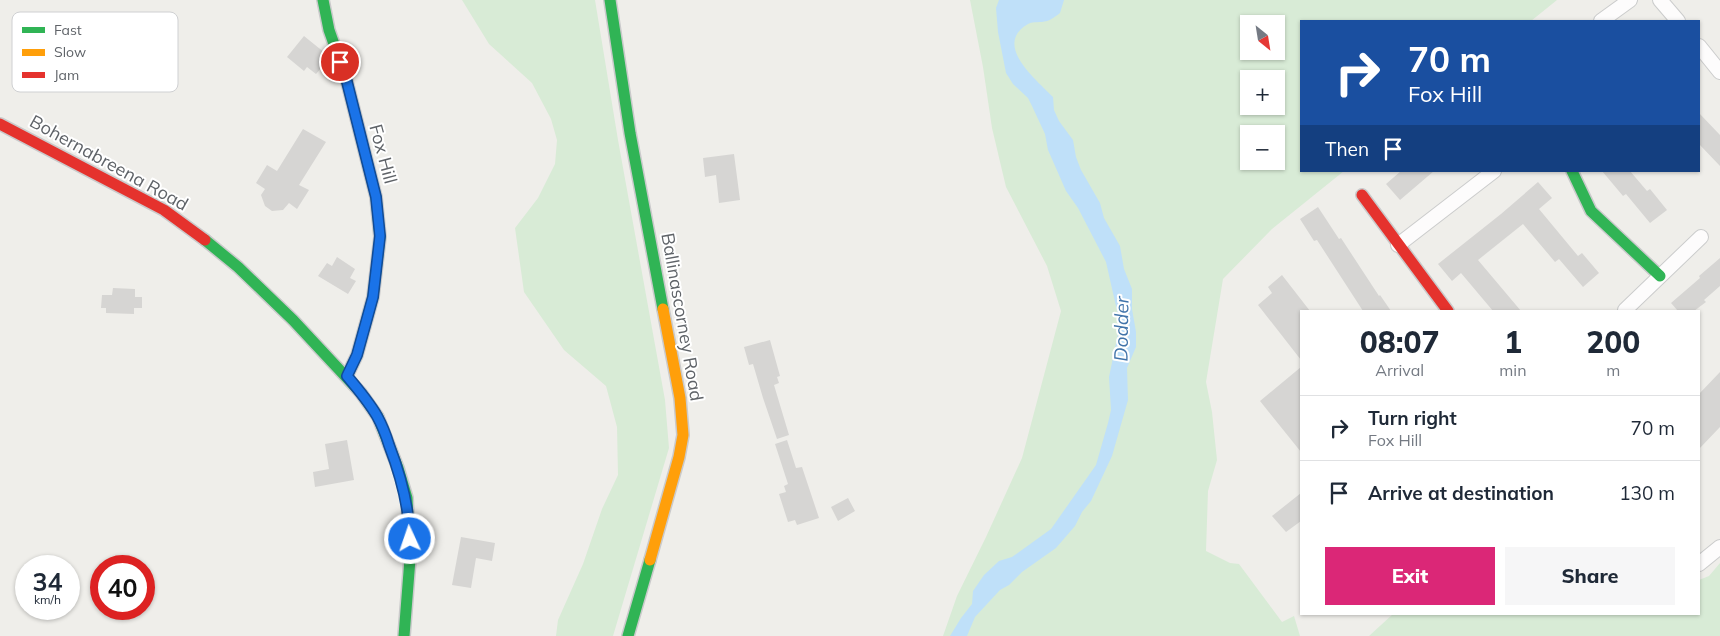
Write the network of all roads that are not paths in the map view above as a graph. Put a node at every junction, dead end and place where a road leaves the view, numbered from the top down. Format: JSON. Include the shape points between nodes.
{"nodes":[{"id":1,"x":323,"y":0,"type":"edge"},
{"id":2,"x":610,"y":0,"type":"edge"},
{"id":3,"x":1630,"y":0,"type":"edge"},
{"id":4,"x":1660,"y":0,"type":"edge"},
{"id":5,"x":1602,"y":20,"type":"edge"},
{"id":6,"x":1677,"y":20,"type":"edge"},
{"id":7,"x":1700,"y":47,"type":"edge"},
{"id":8,"x":1720,"y":72,"type":"edge"},
{"id":9,"x":0,"y":124,"type":"edge"},
{"id":10,"x":1493,"y":172,"type":"edge"},
{"id":11,"x":1572,"y":172,"type":"edge"},
{"id":12,"x":1362,"y":195,"type":"dead end"},
{"id":13,"x":1701,"y":237,"type":"dead end"},
{"id":14,"x":1398,"y":245,"type":"junction"},
{"id":15,"x":1660,"y":276,"type":"junction"},
{"id":16,"x":1447,"y":310,"type":"edge"},
{"id":17,"x":1625,"y":310,"type":"edge"},
{"id":18,"x":347,"y":376,"type":"junction"},
{"id":19,"x":1720,"y":547,"type":"edge"},
{"id":20,"x":1700,"y":563,"type":"edge"},
{"id":21,"x":404,"y":636,"type":"edge"},
{"id":22,"x":628,"y":636,"type":"edge"}],
"edges":[{"from":1,"to":18,"type":"street","name":"Fox Hill","via":[[376,197],[380,236],[373,297],[357,355]]},
{"from":2,"to":22,"type":"street","name":"Ballinascorney Road","via":[[630,133],[680,398],[683,435]]},
{"from":3,"to":5,"type":"street"},
{"from":4,"to":6,"type":"street"},
{"from":7,"to":8,"type":"street"},
{"from":9,"to":18,"type":"street","name":"Bohernabreena Road","via":[[164,210],[190,228],[238,267]]},
{"from":10,"to":14,"type":"street"},
{"from":11,"to":15,"type":"street","via":[[1591,211]]},
{"from":12,"to":14,"type":"street"},
{"from":13,"to":15,"type":"street"},
{"from":14,"to":16,"type":"street"},
{"from":15,"to":17,"type":"street"},
{"from":18,"to":21,"type":"street","name":"Bohernabreena Road","via":[[378,417],[406,498],[410,559]]},
{"from":19,"to":20,"type":"street"}]}
